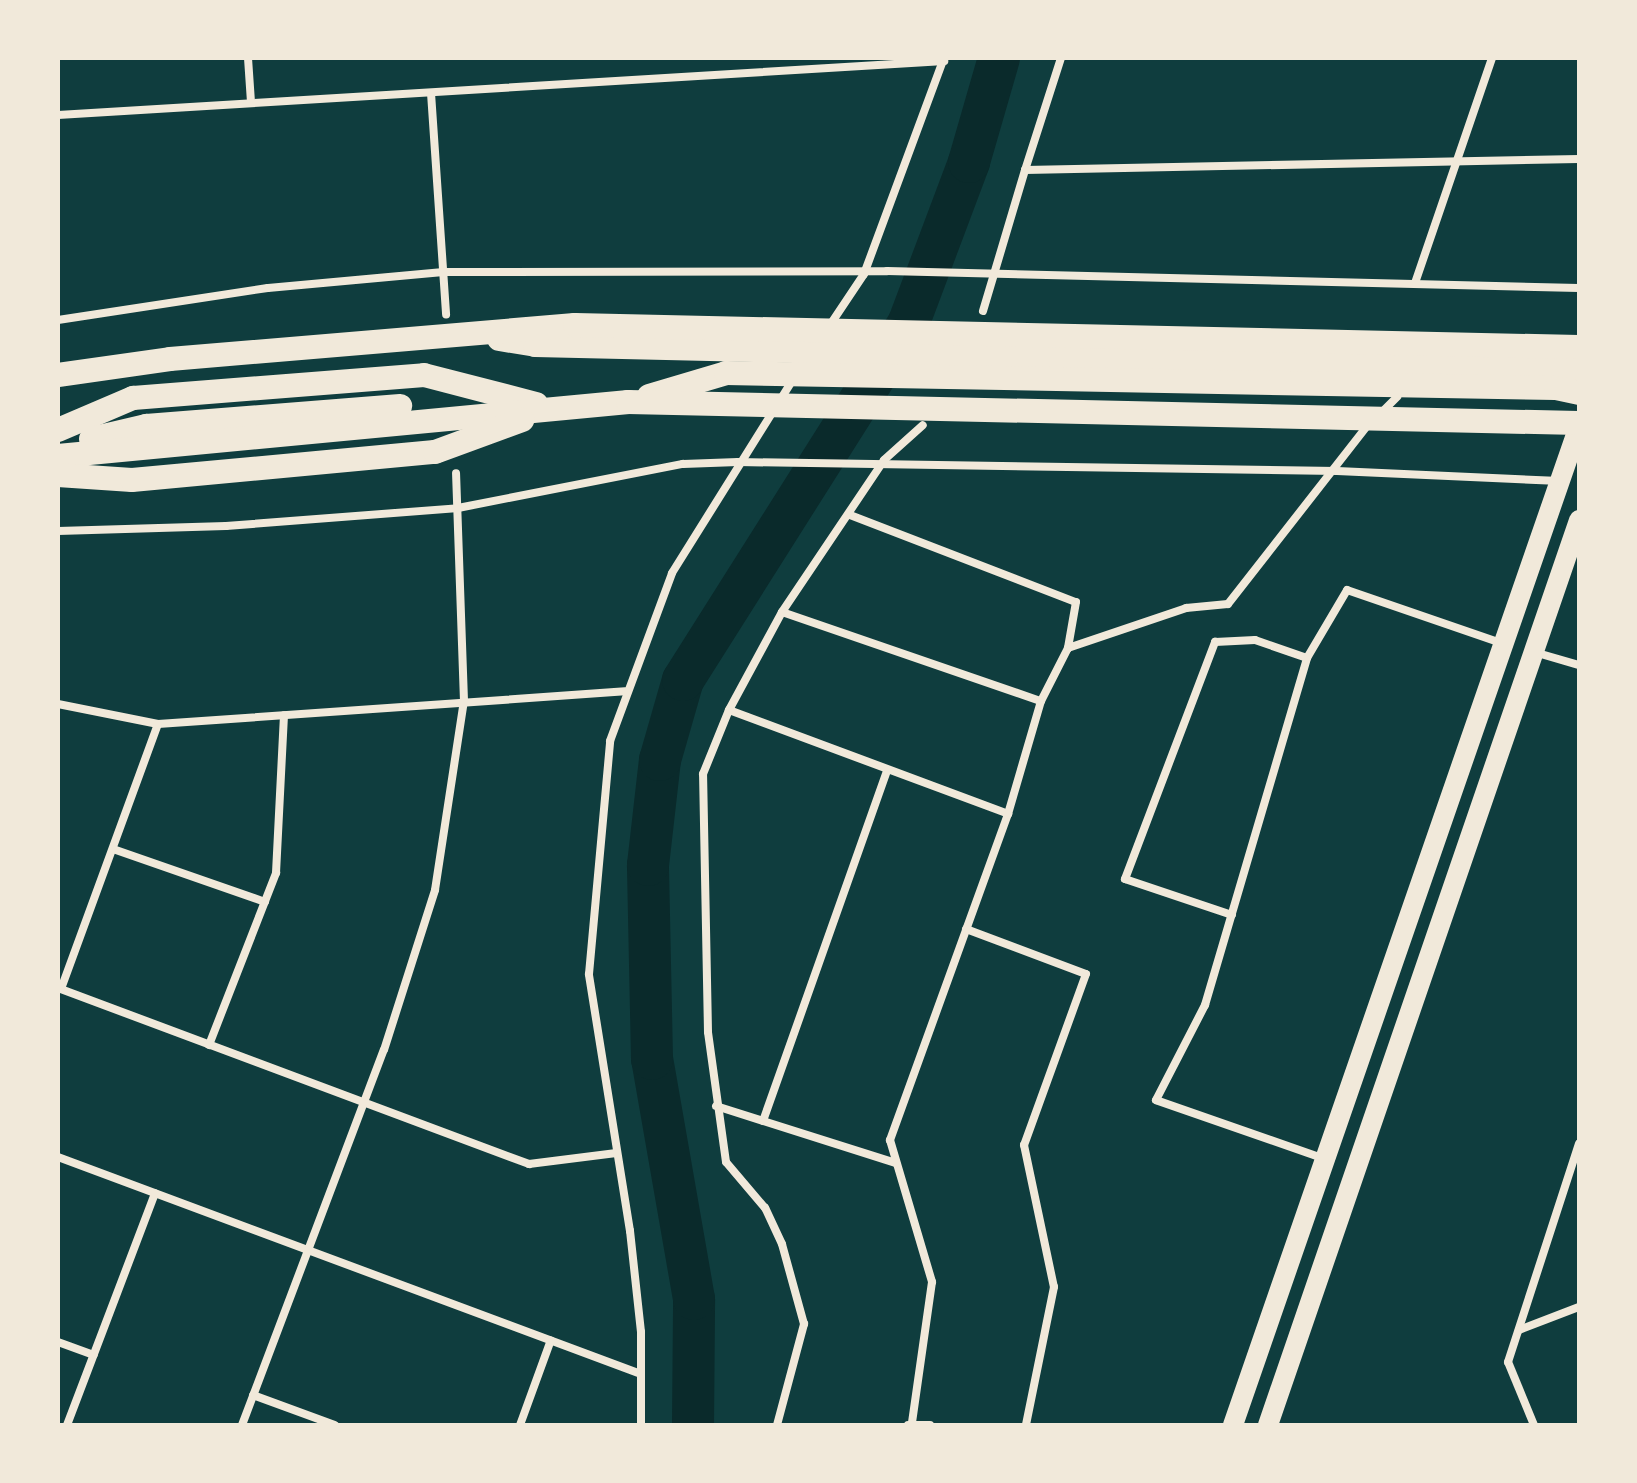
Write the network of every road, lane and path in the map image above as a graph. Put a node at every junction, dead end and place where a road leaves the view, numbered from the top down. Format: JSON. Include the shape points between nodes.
{"nodes":[{"id":1,"x":248,"y":58,"type":"edge"},
{"id":2,"x":792,"y":58,"type":"edge"},
{"id":3,"x":1061,"y":58,"type":"edge"},
{"id":4,"x":1492,"y":58,"type":"edge"},
{"id":5,"x":944,"y":59,"type":"edge"},
{"id":6,"x":793,"y":70,"type":"junction"},
{"id":7,"x":431,"y":93,"type":"junction"},
{"id":8,"x":251,"y":102,"type":"junction"},
{"id":9,"x":58,"y":115,"type":"edge"},
{"id":10,"x":1579,"y":159,"type":"edge"},
{"id":11,"x":1456,"y":163,"type":"junction"},
{"id":12,"x":1025,"y":170,"type":"junction"},
{"id":13,"x":443,"y":272,"type":"junction"},
{"id":14,"x":864,"y":274,"type":"junction"},
{"id":15,"x":994,"y":275,"type":"junction"},
{"id":16,"x":1415,"y":283,"type":"junction"},
{"id":17,"x":1579,"y":288,"type":"edge"},
{"id":18,"x":983,"y":311,"type":"dead end"},
{"id":19,"x":58,"y":320,"type":"edge"},
{"id":20,"x":452,"y":323,"type":"junction"},
{"id":21,"x":724,"y":336,"type":"junction"},
{"id":22,"x":1579,"y":347,"type":"edge"},
{"id":23,"x":1579,"y":369,"type":"edge"},
{"id":24,"x":58,"y":375,"type":"edge"},
{"id":25,"x":1508,"y":377,"type":"junction"},
{"id":26,"x":1579,"y":393,"type":"edge"},
{"id":27,"x":1397,"y":397,"type":"dead end"},
{"id":28,"x":628,"y":402,"type":"junction"},
{"id":29,"x":554,"y":408,"type":"junction"},
{"id":30,"x":1579,"y":424,"type":"edge"},
{"id":31,"x":923,"y":425,"type":"dead end"},
{"id":32,"x":58,"y":430,"type":"edge"},
{"id":33,"x":58,"y":439,"type":"edge"},
{"id":34,"x":58,"y":447,"type":"edge"},
{"id":35,"x":58,"y":456,"type":"edge"},
{"id":36,"x":884,"y":460,"type":"junction"},
{"id":37,"x":738,"y":462,"type":"junction"},
{"id":38,"x":58,"y":465,"type":"edge"},
{"id":39,"x":1337,"y":471,"type":"junction"},
{"id":40,"x":456,"y":473,"type":"dead end"},
{"id":41,"x":58,"y":475,"type":"edge"},
{"id":42,"x":1561,"y":481,"type":"junction"},
{"id":43,"x":458,"y":508,"type":"junction"},
{"id":44,"x":850,"y":515,"type":"junction"},
{"id":45,"x":1579,"y":520,"type":"edge"},
{"id":46,"x":58,"y":531,"type":"edge"},
{"id":47,"x":782,"y":612,"type":"junction"},
{"id":48,"x":1501,"y":643,"type":"junction"},
{"id":49,"x":1068,"y":648,"type":"junction"},
{"id":50,"x":1533,"y":651,"type":"junction"},
{"id":51,"x":1307,"y":658,"type":"junction"},
{"id":52,"x":1579,"y":665,"type":"edge"},
{"id":53,"x":625,"y":691,"type":"junction"},
{"id":54,"x":464,"y":701,"type":"junction"},
{"id":55,"x":1041,"y":701,"type":"junction"},
{"id":56,"x":58,"y":704,"type":"edge"},
{"id":57,"x":729,"y":710,"type":"junction"},
{"id":58,"x":284,"y":715,"type":"junction"},
{"id":59,"x":158,"y":724,"type":"junction"},
{"id":60,"x":887,"y":771,"type":"junction"},
{"id":61,"x":1008,"y":814,"type":"junction"},
{"id":62,"x":113,"y":849,"type":"junction"},
{"id":63,"x":265,"y":902,"type":"junction"},
{"id":64,"x":1232,"y":915,"type":"junction"},
{"id":65,"x":966,"y":929,"type":"junction"},
{"id":66,"x":60,"y":989,"type":"edge"},
{"id":67,"x":209,"y":1045,"type":"junction"},
{"id":68,"x":361,"y":1101,"type":"junction"},
{"id":69,"x":716,"y":1106,"type":"junction"},
{"id":70,"x":763,"y":1121,"type":"junction"},
{"id":71,"x":1579,"y":1143,"type":"edge"},
{"id":72,"x":616,"y":1153,"type":"junction"},
{"id":73,"x":58,"y":1157,"type":"edge"},
{"id":74,"x":1326,"y":1159,"type":"junction"},
{"id":75,"x":896,"y":1163,"type":"junction"},
{"id":76,"x":155,"y":1193,"type":"junction"},
{"id":77,"x":307,"y":1250,"type":"junction"},
{"id":78,"x":1579,"y":1307,"type":"edge"},
{"id":79,"x":1519,"y":1330,"type":"junction"},
{"id":80,"x":551,"y":1340,"type":"junction"},
{"id":81,"x":58,"y":1342,"type":"edge"},
{"id":82,"x":94,"y":1355,"type":"junction"},
{"id":83,"x":641,"y":1374,"type":"junction"},
{"id":84,"x":253,"y":1395,"type":"junction"},
{"id":85,"x":909,"y":1424,"type":"edge"},
{"id":86,"x":67,"y":1425,"type":"edge"},
{"id":87,"x":242,"y":1425,"type":"edge"},
{"id":88,"x":335,"y":1425,"type":"edge"},
{"id":89,"x":520,"y":1425,"type":"edge"},
{"id":90,"x":641,"y":1425,"type":"edge"},
{"id":91,"x":777,"y":1425,"type":"edge"},
{"id":92,"x":930,"y":1425,"type":"edge"},
{"id":93,"x":1026,"y":1425,"type":"edge"},
{"id":94,"x":1233,"y":1425,"type":"edge"},
{"id":95,"x":1268,"y":1425,"type":"edge"},
{"id":96,"x":1534,"y":1425,"type":"edge"}],
"edges":[{"from":1,"to":8,"type":"street"},
{"from":2,"to":6,"type":"street"},
{"from":3,"to":12,"type":"street"},
{"from":4,"to":11,"type":"street"},
{"from":5,"to":6,"type":"street"},
{"from":5,"to":14,"type":"street"},
{"from":6,"to":7,"type":"street"},
{"from":7,"to":8,"type":"street"},
{"from":7,"to":13,"type":"street"},
{"from":8,"to":9,"type":"street"},
{"from":10,"to":11,"type":"street"},
{"from":11,"to":12,"type":"street"},
{"from":11,"to":16,"type":"street"},
{"from":12,"to":15,"type":"street"},
{"from":13,"to":14,"type":"street"},
{"from":13,"to":19,"type":"street","via":[[268,288]]},
{"from":13,"to":20,"type":"street"},
{"from":14,"to":15,"type":"street"},
{"from":14,"to":37,"type":"street"},
{"from":15,"to":16,"type":"street"},
{"from":15,"to":18,"type":"street"},
{"from":16,"to":17,"type":"street"},
{"from":20,"to":21,"type":"highway"},
{"from":20,"to":24,"type":"highway"},
{"from":21,"to":22,"type":"highway"},
{"from":21,"to":25,"type":"highway"},
{"from":23,"to":25,"type":"highway"},
{"from":25,"to":26,"type":"highway"},
{"from":25,"to":28,"type":"highway","via":[[726,373]]},
{"from":27,"to":39,"type":"street","via":[[1362,430]]},
{"from":28,"to":29,"type":"highway"},
{"from":28,"to":30,"type":"highway"},
{"from":29,"to":32,"type":"highway","via":[[424,375],[133,398]]},
{"from":29,"to":33,"type":"highway","via":[[424,388],[133,414]]},
{"from":29,"to":34,"type":"highway","via":[[428,404],[285,415],[146,426]]},
{"from":29,"to":35,"type":"highway"},
{"from":29,"to":38,"type":"highway","via":[[438,437]]},
{"from":29,"to":41,"type":"highway","via":[[435,452],[132,480]]},
{"from":30,"to":42,"type":"main road"},
{"from":31,"to":36,"type":"street"},
{"from":36,"to":37,"type":"street"},
{"from":36,"to":39,"type":"street"},
{"from":36,"to":44,"type":"street"},
{"from":37,"to":43,"type":"street","via":[[683,464]]},
{"from":37,"to":53,"type":"street","via":[[672,573]]},
{"from":39,"to":42,"type":"street"},
{"from":39,"to":49,"type":"street","via":[[1228,604],[1186,608]]},
{"from":40,"to":43,"type":"street"},
{"from":42,"to":48,"type":"main road"},
{"from":43,"to":46,"type":"street","via":[[226,526]]},
{"from":43,"to":54,"type":"street"},
{"from":44,"to":47,"type":"street"},
{"from":44,"to":49,"type":"street","via":[[1076,602]]},
{"from":45,"to":50,"type":"main road"},
{"from":47,"to":55,"type":"street"},
{"from":47,"to":57,"type":"street"},
{"from":48,"to":51,"type":"street","via":[[1347,590]]},
{"from":48,"to":74,"type":"main road"},
{"from":49,"to":55,"type":"street"},
{"from":50,"to":52,"type":"street"},
{"from":50,"to":95,"type":"main road"},
{"from":51,"to":64,"type":"street"},
{"from":51,"to":64,"type":"street","via":[[1255,640],[1215,642],[1125,879]]},
{"from":53,"to":54,"type":"street"},
{"from":53,"to":72,"type":"street","via":[[610,741],[600,818],[589,974]]},
{"from":54,"to":58,"type":"street"},
{"from":54,"to":68,"type":"street","via":[[435,890],[384,1050]]},
{"from":55,"to":61,"type":"street"},
{"from":56,"to":59,"type":"street"},
{"from":57,"to":60,"type":"street"},
{"from":57,"to":69,"type":"street","via":[[703,774],[704,953]]},
{"from":58,"to":59,"type":"street"},
{"from":58,"to":63,"type":"street","via":[[276,873]]},
{"from":59,"to":62,"type":"street"},
{"from":60,"to":61,"type":"street"},
{"from":60,"to":70,"type":"street"},
{"from":61,"to":65,"type":"street"},
{"from":62,"to":63,"type":"street"},
{"from":62,"to":66,"type":"street"},
{"from":63,"to":67,"type":"street"},
{"from":64,"to":74,"type":"street","via":[[1205,1005],[1156,1100]]},
{"from":65,"to":75,"type":"street","via":[[890,1140]]},
{"from":65,"to":93,"type":"street","via":[[1086,974],[1024,1145],[1054,1287]]},
{"from":66,"to":67,"type":"street"},
{"from":67,"to":68,"type":"street"},
{"from":68,"to":72,"type":"street","via":[[529,1164]]},
{"from":68,"to":77,"type":"street"},
{"from":69,"to":70,"type":"street"},
{"from":69,"to":91,"type":"street","via":[[726,1162],[765,1208],[782,1244],[804,1324]]},
{"from":70,"to":75,"type":"street"},
{"from":71,"to":79,"type":"street"},
{"from":72,"to":83,"type":"street","via":[[641,1332]]},
{"from":73,"to":76,"type":"street"},
{"from":74,"to":94,"type":"main road"},
{"from":75,"to":85,"type":"street","via":[[932,1282]]},
{"from":76,"to":77,"type":"street"},
{"from":76,"to":82,"type":"street"},
{"from":77,"to":80,"type":"street"},
{"from":77,"to":84,"type":"street"},
{"from":78,"to":79,"type":"street"},
{"from":79,"to":96,"type":"street","via":[[1508,1362]]},
{"from":80,"to":83,"type":"street"},
{"from":80,"to":89,"type":"street"},
{"from":81,"to":82,"type":"street"},
{"from":82,"to":86,"type":"street"},
{"from":83,"to":90,"type":"street"},
{"from":84,"to":87,"type":"street"},
{"from":84,"to":88,"type":"street"},
{"from":85,"to":92,"type":"street"}]}
